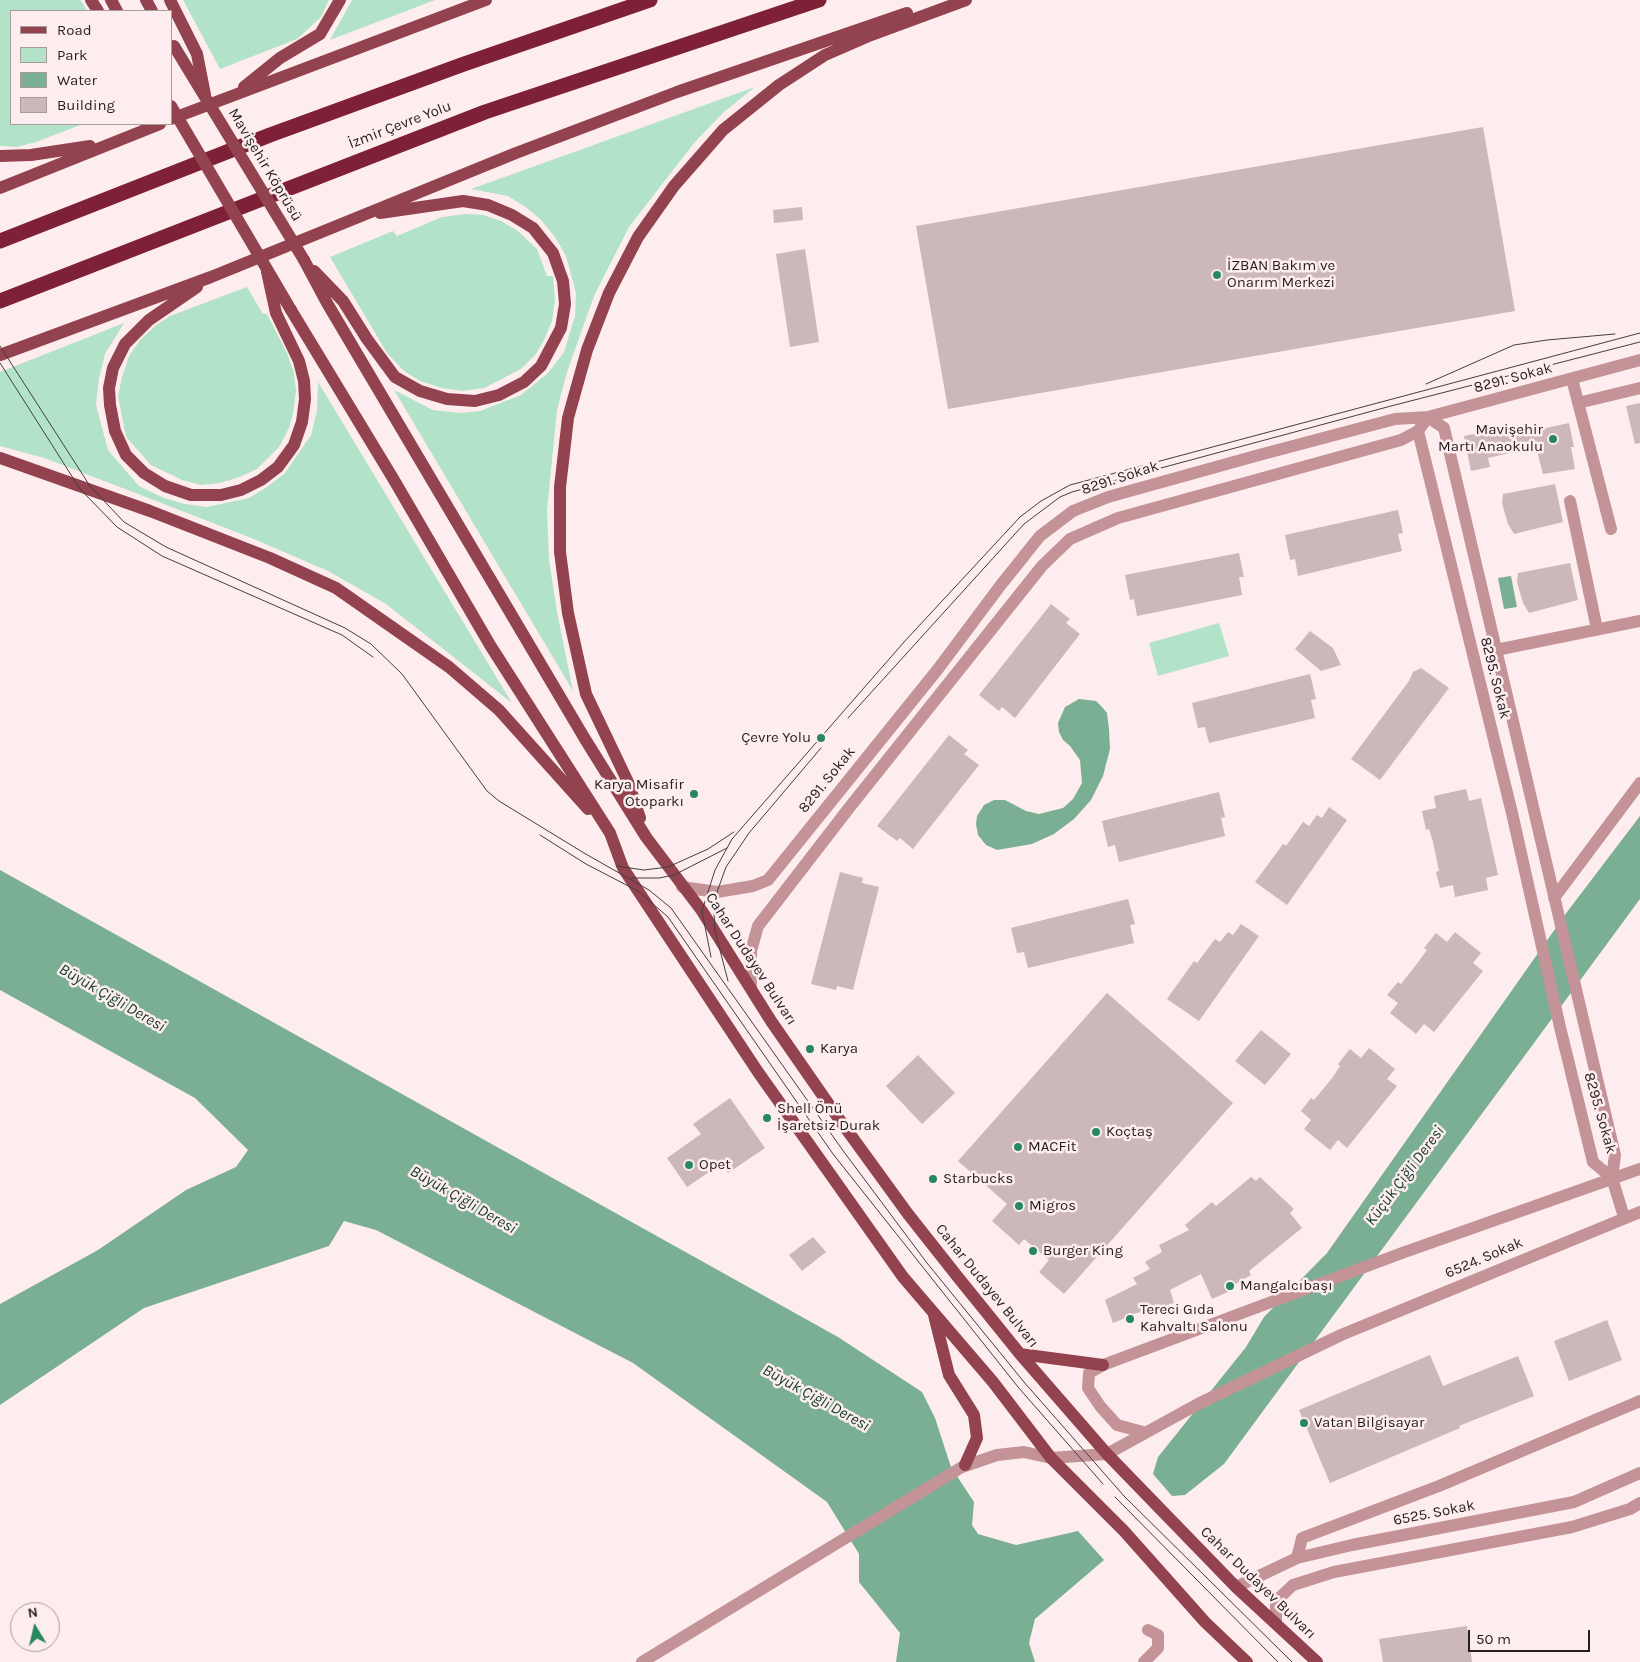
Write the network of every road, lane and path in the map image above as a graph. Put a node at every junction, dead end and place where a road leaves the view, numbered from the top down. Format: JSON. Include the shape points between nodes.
{"nodes":[{"id":1,"x":170,"y":0,"type":"edge"},
{"id":2,"x":340,"y":0,"type":"edge"},
{"id":3,"x":486,"y":0,"type":"edge"},
{"id":4,"x":650,"y":0,"type":"edge"},
{"id":5,"x":819,"y":0,"type":"edge"},
{"id":6,"x":955,"y":0,"type":"edge"},
{"id":7,"x":966,"y":0,"type":"edge"},
{"id":8,"x":173,"y":44,"type":"edge"},
{"id":9,"x":235,"y":95,"type":"junction"},
{"id":10,"x":206,"y":100,"type":"junction"},
{"id":11,"x":172,"y":108,"type":"edge"},
{"id":12,"x":172,"y":120,"type":"edge"},
{"id":13,"x":157,"y":125,"type":"edge"},
{"id":14,"x":113,"y":142,"type":"junction"},
{"id":15,"x":0,"y":156,"type":"edge"},
{"id":16,"x":0,"y":188,"type":"edge"},
{"id":17,"x":360,"y":216,"type":"junction"},
{"id":18,"x":0,"y":242,"type":"edge"},
{"id":19,"x":304,"y":260,"type":"junction"},
{"id":20,"x":265,"y":264,"type":"junction"},
{"id":21,"x":211,"y":277,"type":"junction"},
{"id":22,"x":0,"y":301,"type":"edge"},
{"id":23,"x":0,"y":355,"type":"edge"},
{"id":24,"x":1640,"y":360,"type":"edge"},
{"id":25,"x":1572,"y":379,"type":"junction"},
{"id":26,"x":1640,"y":388,"type":"edge"},
{"id":27,"x":1578,"y":403,"type":"junction"},
{"id":28,"x":1428,"y":417,"type":"junction"},
{"id":29,"x":1418,"y":431,"type":"junction"},
{"id":30,"x":0,"y":458,"type":"edge"},
{"id":31,"x":1570,"y":501,"type":"dead end"},
{"id":32,"x":1610,"y":529,"type":"dead end"},
{"id":33,"x":1640,"y":621,"type":"edge"},
{"id":34,"x":1597,"y":630,"type":"junction"},
{"id":35,"x":1496,"y":650,"type":"junction"},
{"id":36,"x":1640,"y":783,"type":"edge"},
{"id":37,"x":610,"y":833,"type":"junction"},
{"id":38,"x":646,"y":837,"type":"junction"},
{"id":39,"x":682,"y":887,"type":"junction"},
{"id":40,"x":1555,"y":904,"type":"junction"},
{"id":41,"x":751,"y":988,"type":"junction"},
{"id":42,"x":1640,"y":1169,"type":"edge"},
{"id":43,"x":1612,"y":1178,"type":"junction"},
{"id":44,"x":1640,"y":1212,"type":"edge"},
{"id":45,"x":1624,"y":1217,"type":"junction"},
{"id":46,"x":934,"y":1312,"type":"junction"},
{"id":47,"x":1020,"y":1354,"type":"junction"},
{"id":48,"x":1104,"y":1365,"type":"junction"},
{"id":49,"x":1640,"y":1400,"type":"edge"},
{"id":50,"x":1143,"y":1432,"type":"junction"},
{"id":51,"x":1107,"y":1454,"type":"junction"},
{"id":52,"x":1051,"y":1458,"type":"junction"},
{"id":53,"x":967,"y":1465,"type":"junction"},
{"id":54,"x":1640,"y":1473,"type":"edge"},
{"id":55,"x":1640,"y":1503,"type":"edge"},
{"id":56,"x":1297,"y":1558,"type":"junction"},
{"id":57,"x":1236,"y":1587,"type":"junction"},
{"id":58,"x":1276,"y":1624,"type":"junction"},
{"id":59,"x":1148,"y":1630,"type":"dead end"},
{"id":60,"x":642,"y":1662,"type":"edge"},
{"id":61,"x":1144,"y":1662,"type":"edge"},
{"id":62,"x":1247,"y":1662,"type":"edge"},
{"id":63,"x":1317,"y":1662,"type":"edge"}],
"edges":[{"from":1,"to":10,"type":"main road","bridge":true,"via":[[197,54]]},
{"from":2,"to":9,"type":"main road","via":[[320,34],[280,58]]},
{"from":3,"to":9,"type":"main road"},
{"from":4,"to":18,"type":"highway","via":[[270,135]]},
{"from":5,"to":22,"type":"highway","name":"İzmir Çevre Yolu","via":[[485,112]]},
{"from":6,"to":17,"type":"main road","via":[[867,26],[677,92]]},
{"from":7,"to":38,"type":"main road","via":[[825,55],[779,85],[723,130],[658,208],[608,293],[587,350],[568,418],[560,487],[560,552],[568,613],[586,694],[628,782]]},
{"from":8,"to":10,"type":"main road","name":"Mavişehir Köprüsü","bridge":true},
{"from":9,"to":12,"type":"main road"},
{"from":10,"to":19,"type":"main road","name":"Mavişehir Köprüsü","bridge":true},
{"from":11,"to":20,"type":"main road","bridge":true},
{"from":13,"to":14,"type":"main road"},
{"from":14,"to":15,"type":"main road","via":[[31,155]]},
{"from":14,"to":16,"type":"main road"},
{"from":17,"to":19,"type":"main road","via":[[463,201],[488,205],[533,228],[553,253],[563,280],[565,304],[561,328],[541,366],[524,382],[499,395],[475,401],[447,400],[420,391],[395,376],[343,300]]},
{"from":17,"to":21,"type":"main road"},
{"from":19,"to":38,"type":"main road","name":"Mavişehir Köprüsü","via":[[326,303]]},
{"from":20,"to":21,"type":"main road","bridge":true,"via":[[276,312],[300,361],[305,399],[302,422],[294,445],[278,467],[262,480],[221,495],[192,495],[165,486],[144,473],[126,455],[114,431],[109,388],[113,368],[125,344],[149,320]]},
{"from":20,"to":37,"type":"main road","bridge":true,"via":[[490,645]]},
{"from":21,"to":23,"type":"main road"},
{"from":24,"to":25,"type":"street","name":"8291. Sokak"},
{"from":25,"to":27,"type":"street"},
{"from":25,"to":28,"type":"street","name":"8291. Sokak"},
{"from":26,"to":27,"type":"street"},
{"from":27,"to":32,"type":"street"},
{"from":28,"to":29,"type":"street"},
{"from":28,"to":35,"type":"street","name":"8295. Sokak","via":[[1444,428]]},
{"from":28,"to":39,"type":"street","name":"8291. Sokak","via":[[1395,419],[1259,455],[1108,497],[1073,511],[1040,536],[938,670],[768,880],[717,892]]},
{"from":29,"to":41,"type":"street","via":[[1401,440],[1118,518],[1070,539],[1042,566],[758,926],[751,951]]},
{"from":29,"to":43,"type":"street","name":"8295. Sokak","via":[[1594,1162]]},
{"from":30,"to":37,"type":"main road","via":[[150,511],[336,588],[441,662],[499,710]]},
{"from":31,"to":34,"type":"street"},
{"from":33,"to":34,"type":"street"},
{"from":34,"to":35,"type":"street"},
{"from":35,"to":40,"type":"street","name":"8295. Sokak"},
{"from":36,"to":40,"type":"street"},
{"from":37,"to":46,"type":"main road","via":[[623,868],[758,1072],[903,1276]]},
{"from":38,"to":39,"type":"main road","name":"Cahar Dudayev Bulvarı"},
{"from":39,"to":41,"type":"main road","name":"Cahar Dudayev Bulvarı","via":[[702,910]]},
{"from":40,"to":43,"type":"street","name":"8295. Sokak","via":[[1615,1155]]},
{"from":41,"to":47,"type":"main road","name":"Cahar Dudayev Bulvarı","via":[[839,1120],[908,1214]]},
{"from":42,"to":43,"type":"street","name":"6524. Sokak"},
{"from":43,"to":45,"type":"street"},
{"from":43,"to":48,"type":"street","name":"6524. Sokak"},
{"from":44,"to":45,"type":"street","name":"6524. Sokak"},
{"from":45,"to":50,"type":"street","name":"6524. Sokak","via":[[1342,1335]]},
{"from":46,"to":52,"type":"main road"},
{"from":46,"to":53,"type":"main road","via":[[949,1375],[974,1415],[977,1438]]},
{"from":47,"to":48,"type":"main road"},
{"from":47,"to":51,"type":"main road","name":"Cahar Dudayev Bulvarı"},
{"from":48,"to":50,"type":"street","via":[[1089,1373],[1088,1388],[1117,1425]]},
{"from":49,"to":56,"type":"street","via":[[1439,1486],[1302,1538]]},
{"from":50,"to":51,"type":"street","name":"6524. Sokak"},
{"from":51,"to":52,"type":"street"},
{"from":51,"to":57,"type":"main road","name":"Cahar Dudayev Bulvarı"},
{"from":52,"to":53,"type":"street","via":[[1024,1452],[997,1455]]},
{"from":52,"to":62,"type":"main road","via":[[1124,1531],[1205,1622]]},
{"from":53,"to":60,"type":"street"},
{"from":54,"to":56,"type":"street","name":"6525. Sokak","via":[[1574,1502]]},
{"from":55,"to":58,"type":"street","via":[[1630,1510],[1572,1527],[1334,1572],[1293,1585],[1276,1601]]},
{"from":56,"to":57,"type":"street","name":"6525. Sokak"},
{"from":57,"to":58,"type":"main road","name":"Cahar Dudayev Bulvarı"},
{"from":58,"to":63,"type":"main road","name":"Cahar Dudayev Bulvarı"},
{"from":59,"to":61,"type":"street","via":[[1158,1635],[1158,1648]]}]}
